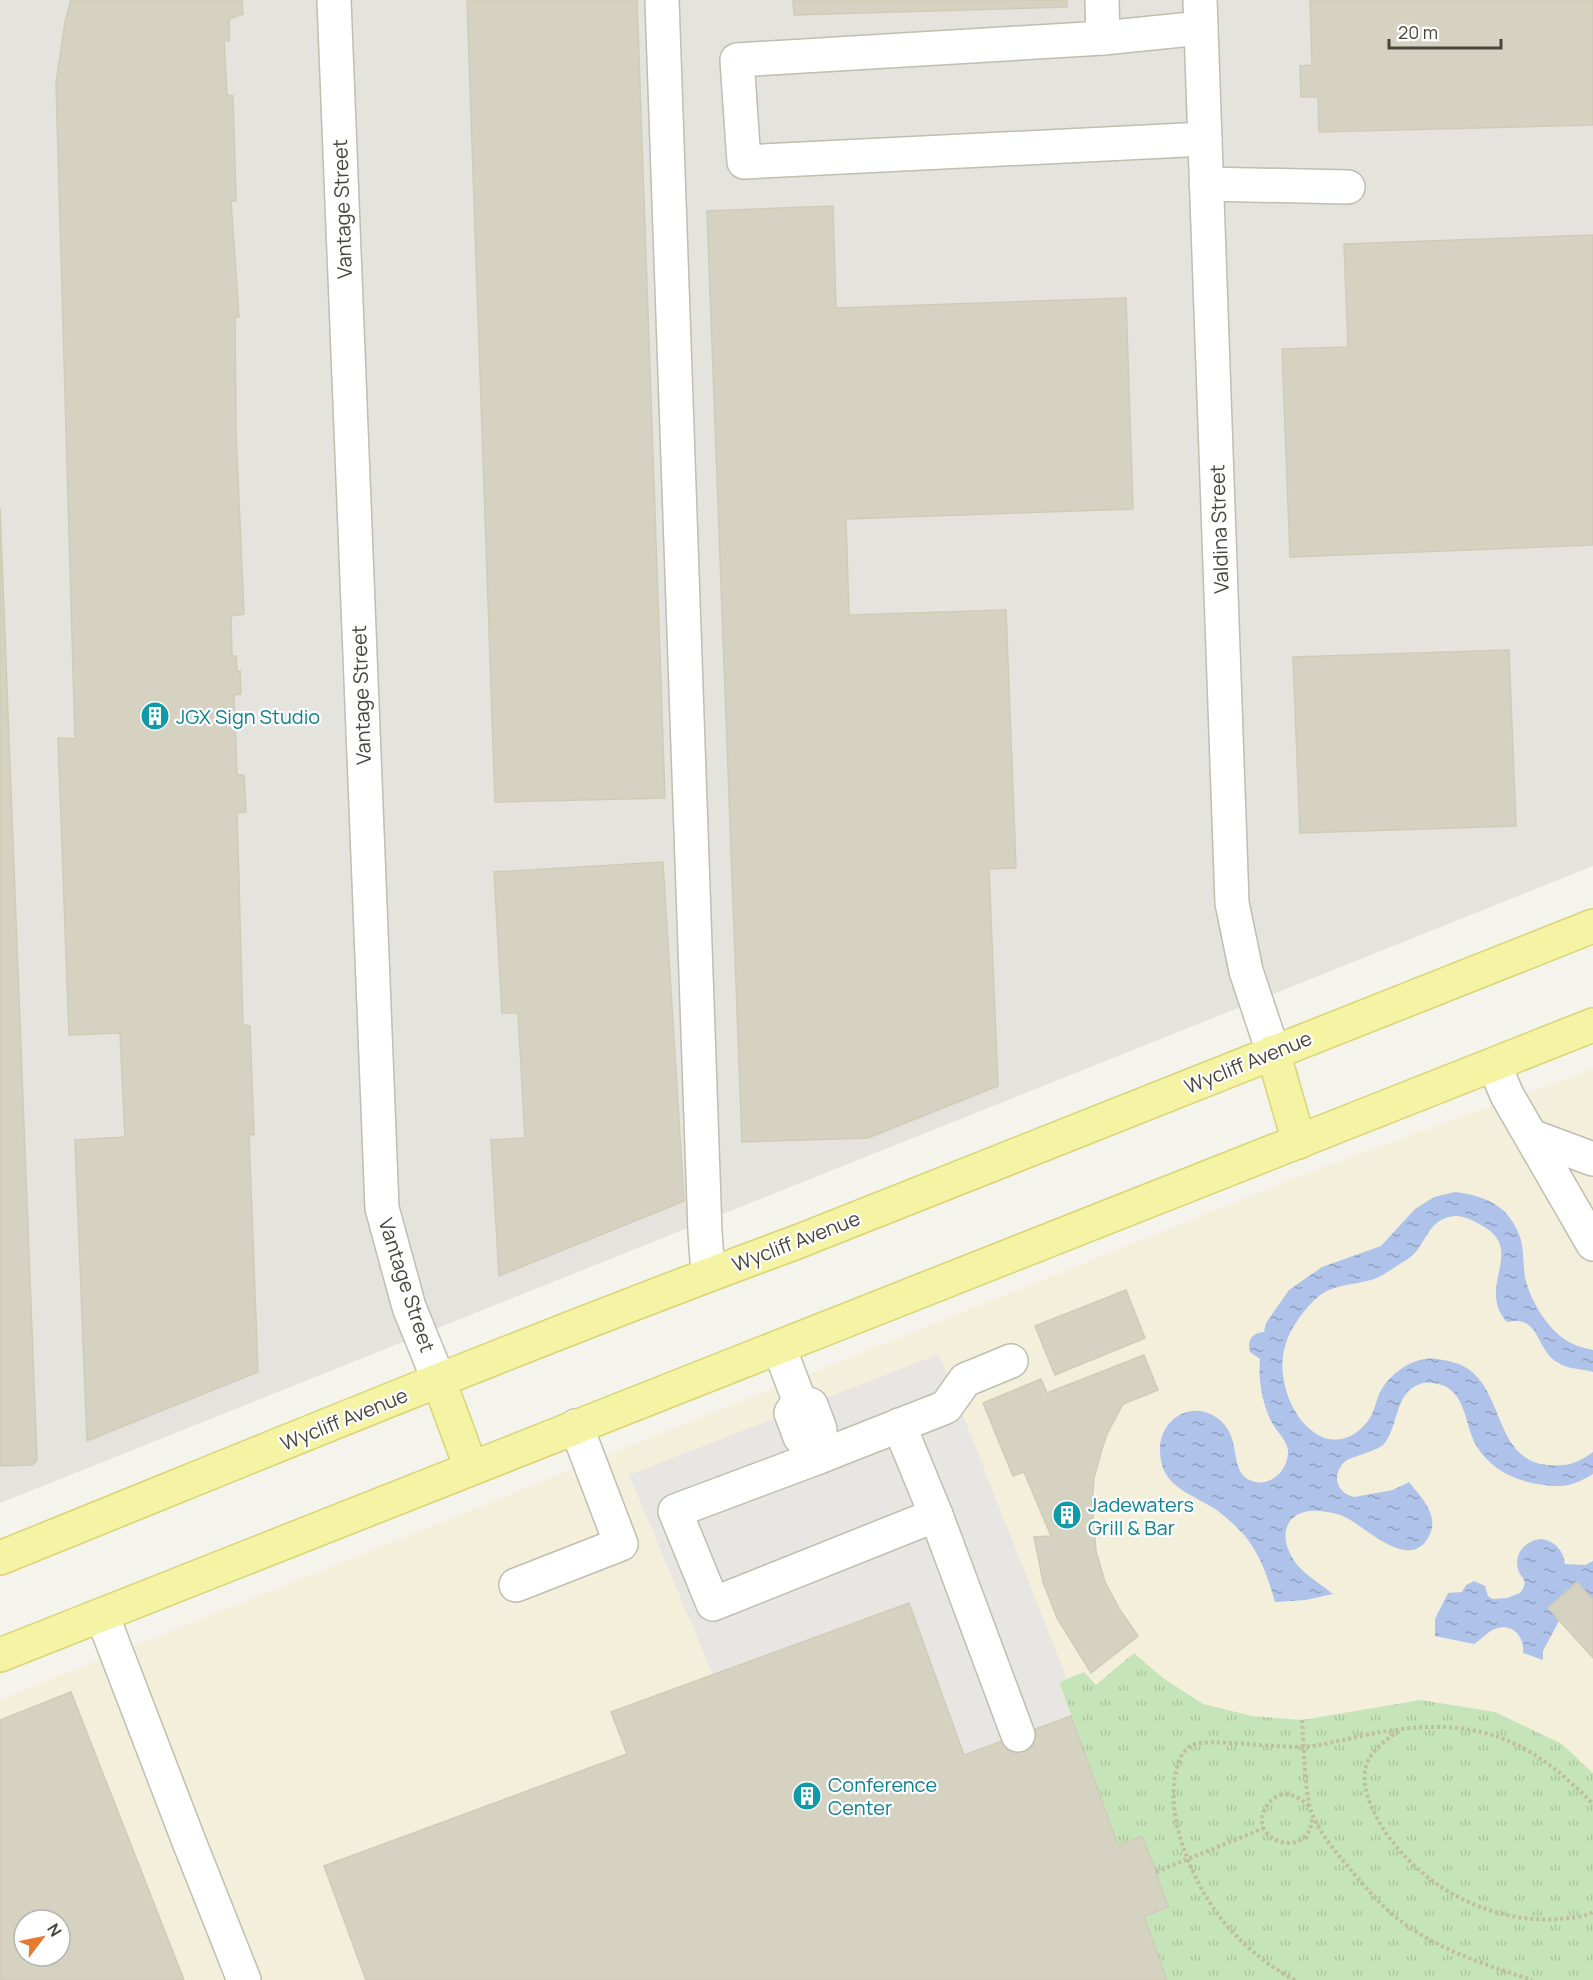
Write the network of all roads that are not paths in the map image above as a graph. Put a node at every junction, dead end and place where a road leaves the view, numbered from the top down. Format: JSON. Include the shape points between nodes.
{"nodes":[{"id":1,"x":334,"y":0,"type":"edge"},
{"id":2,"x":662,"y":0,"type":"edge"},
{"id":3,"x":1102,"y":0,"type":"edge"},
{"id":4,"x":1201,"y":14,"type":"edge"},
{"id":5,"x":1103,"y":38,"type":"junction"},
{"id":6,"x":1205,"y":139,"type":"junction"},
{"id":7,"x":1206,"y":184,"type":"junction"},
{"id":8,"x":1348,"y":188,"type":"dead end"},
{"id":9,"x":1593,"y":926,"type":"edge"},
{"id":10,"x":1593,"y":1025,"type":"edge"},
{"id":11,"x":1272,"y":1052,"type":"junction"},
{"id":12,"x":1494,"y":1065,"type":"junction"},
{"id":13,"x":1531,"y":1136,"type":"junction"},
{"id":14,"x":1299,"y":1142,"type":"junction"},
{"id":15,"x":1593,"y":1159,"type":"edge"},
{"id":16,"x":1593,"y":1244,"type":"edge"},
{"id":17,"x":708,"y":1274,"type":"junction"},
{"id":18,"x":779,"y":1347,"type":"junction"},
{"id":19,"x":1011,"y":1361,"type":"dead end"},
{"id":20,"x":439,"y":1381,"type":"junction"},
{"id":21,"x":899,"y":1425,"type":"junction"},
{"id":22,"x":576,"y":1426,"type":"junction"},
{"id":23,"x":816,"y":1451,"type":"junction"},
{"id":24,"x":471,"y":1468,"type":"junction"},
{"id":25,"x":936,"y":1515,"type":"junction"},
{"id":26,"x":0,"y":1558,"type":"edge"},
{"id":27,"x":516,"y":1585,"type":"dead end"},
{"id":28,"x":102,"y":1615,"type":"junction"},
{"id":29,"x":0,"y":1655,"type":"edge"},
{"id":30,"x":1018,"y":1735,"type":"dead end"},
{"id":31,"x":244,"y":1980,"type":"edge"}],
"edges":[{"from":1,"to":20,"type":"street","name":"Vantage Street","via":[[382,1208],[409,1307]]},
{"from":2,"to":17,"type":"street"},
{"from":3,"to":5,"type":"street"},
{"from":4,"to":5,"type":"street"},
{"from":4,"to":6,"type":"street","name":"Valdina Street"},
{"from":5,"to":6,"type":"street","via":[[737,60],[744,162]]},
{"from":6,"to":7,"type":"street","name":"Valdina Street"},
{"from":7,"to":8,"type":"street"},
{"from":7,"to":11,"type":"street","name":"Valdina Street","via":[[1232,903],[1246,971]]},
{"from":9,"to":11,"type":"main road","name":"Wycliff Avenue"},
{"from":10,"to":12,"type":"main road"},
{"from":11,"to":14,"type":"main road"},
{"from":11,"to":17,"type":"main road","name":"Wycliff Avenue"},
{"from":12,"to":13,"type":"street"},
{"from":12,"to":14,"type":"main road"},
{"from":13,"to":15,"type":"street"},
{"from":13,"to":16,"type":"street"},
{"from":14,"to":18,"type":"main road"},
{"from":17,"to":20,"type":"main road","name":"Wycliff Avenue"},
{"from":18,"to":22,"type":"main road"},
{"from":18,"to":23,"type":"street","via":[[799,1400],[792,1413],[794,1421],[800,1437]]},
{"from":19,"to":21,"type":"street","via":[[965,1380],[946,1407]]},
{"from":20,"to":24,"type":"main road"},
{"from":20,"to":26,"type":"main road","name":"Wycliff Avenue"},
{"from":21,"to":23,"type":"street"},
{"from":21,"to":25,"type":"street"},
{"from":22,"to":24,"type":"main road"},
{"from":22,"to":27,"type":"street","via":[[621,1544]]},
{"from":23,"to":25,"type":"street","via":[[675,1511],[713,1604]]},
{"from":24,"to":28,"type":"main road"},
{"from":25,"to":30,"type":"street"},
{"from":28,"to":29,"type":"main road"},
{"from":28,"to":31,"type":"street"}]}
